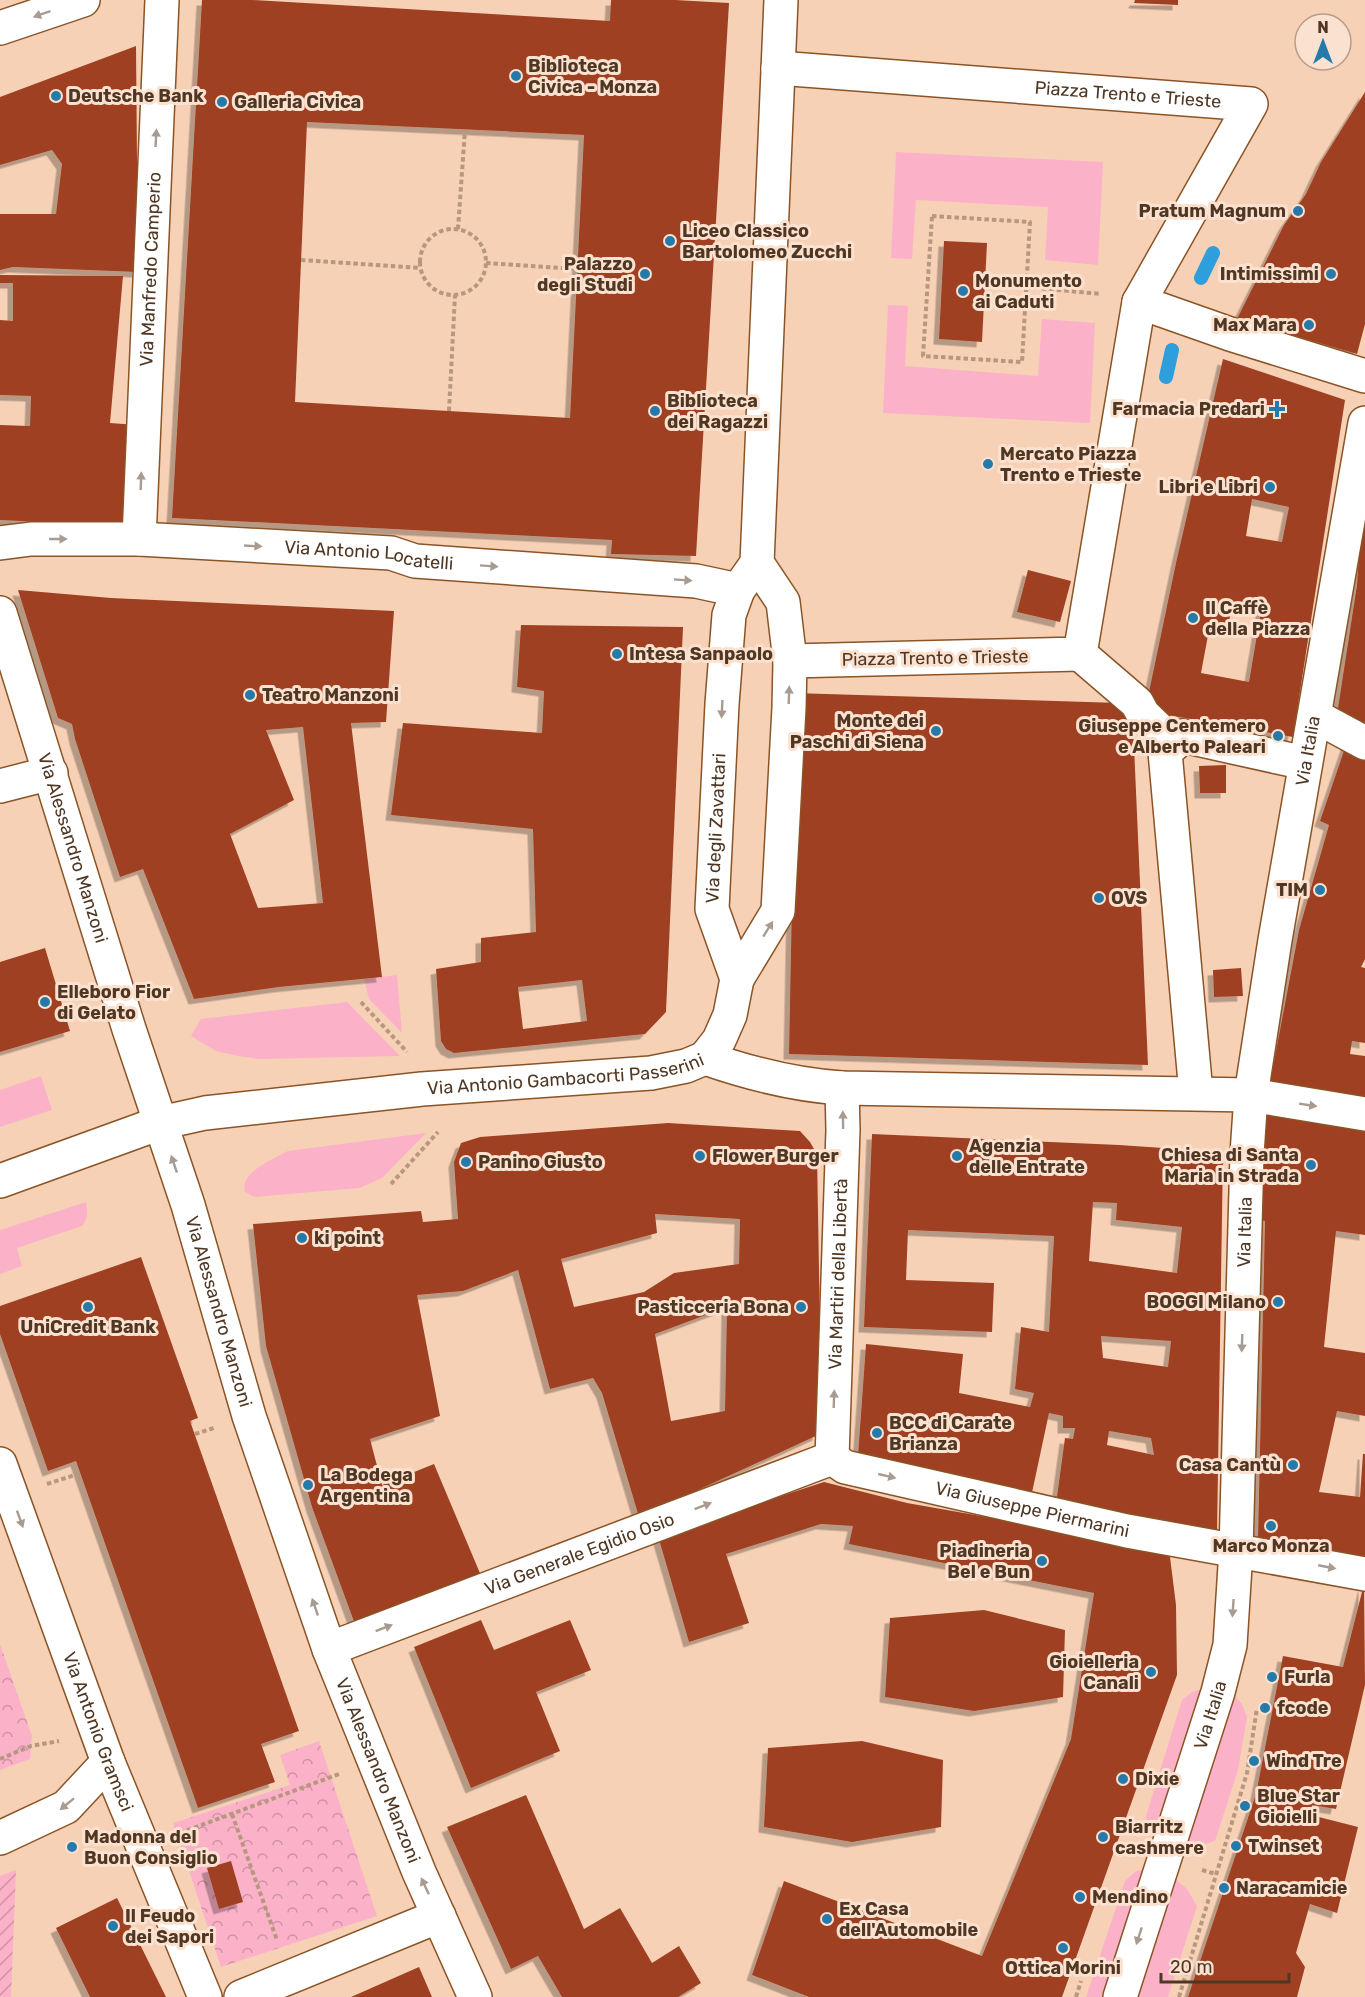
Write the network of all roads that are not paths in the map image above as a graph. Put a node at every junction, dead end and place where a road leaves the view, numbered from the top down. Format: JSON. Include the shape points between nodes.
{"nodes":[{"id":1,"x":83,"y":0,"type":"edge"},
{"id":2,"x":162,"y":0,"type":"edge"},
{"id":3,"x":781,"y":0,"type":"edge"},
{"id":4,"x":0,"y":28,"type":"edge"},
{"id":5,"x":778,"y":68,"type":"junction"},
{"id":6,"x":1140,"y":302,"type":"junction"},
{"id":7,"x":1365,"y":376,"type":"edge"},
{"id":8,"x":1365,"y":423,"type":"edge"},
{"id":9,"x":139,"y":539,"type":"junction"},
{"id":10,"x":0,"y":543,"type":"edge"},
{"id":11,"x":757,"y":563,"type":"junction"},
{"id":12,"x":738,"y":590,"type":"junction"},
{"id":13,"x":0,"y":613,"type":"edge"},
{"id":14,"x":1080,"y":654,"type":"junction"},
{"id":15,"x":790,"y":661,"type":"junction"},
{"id":16,"x":1315,"y":716,"type":"junction"},
{"id":17,"x":1169,"y":740,"type":"junction"},
{"id":18,"x":1365,"y":743,"type":"edge"},
{"id":19,"x":1305,"y":763,"type":"junction"},
{"id":20,"x":51,"y":773,"type":"junction"},
{"id":21,"x":0,"y":786,"type":"edge"},
{"id":22,"x":737,"y":979,"type":"junction"},
{"id":23,"x":705,"y":1058,"type":"junction"},
{"id":24,"x":842,"y":1088,"type":"junction"},
{"id":25,"x":1196,"y":1093,"type":"junction"},
{"id":26,"x":1251,"y":1095,"type":"junction"},
{"id":27,"x":1365,"y":1114,"type":"edge"},
{"id":28,"x":160,"y":1123,"type":"junction"},
{"id":29,"x":0,"y":1181,"type":"edge"},
{"id":30,"x":832,"y":1458,"type":"junction"},
{"id":31,"x":0,"y":1464,"type":"edge"},
{"id":32,"x":1236,"y":1550,"type":"junction"},
{"id":33,"x":1365,"y":1574,"type":"edge"},
{"id":34,"x":329,"y":1649,"type":"junction"},
{"id":35,"x":103,"y":1748,"type":"junction"},
{"id":36,"x":0,"y":1838,"type":"edge"},
{"id":37,"x":439,"y":1916,"type":"junction"},
{"id":38,"x":205,"y":1997,"type":"edge"},
{"id":39,"x":241,"y":1997,"type":"edge"},
{"id":40,"x":475,"y":1997,"type":"edge"},
{"id":41,"x":1120,"y":1997,"type":"edge"}],
"edges":[{"from":1,"to":4,"type":"street","one_way":true},
{"from":9,"to":2,"type":"street","name":"Via Manfredo Camperio","one_way":true},
{"from":3,"to":5,"type":"street"},
{"from":5,"to":6,"type":"street","name":"Piazza Trento e Trieste","via":[[1251,104]]},
{"from":5,"to":11,"type":"street"},
{"from":6,"to":7,"type":"street"},
{"from":6,"to":14,"type":"street","name":"Piazza Trento e Trieste"},
{"from":8,"to":16,"type":"street","name":"Via Italia"},
{"from":10,"to":9,"type":"street","name":"Via Antonio Locatelli","one_way":true,"via":[[31,539]]},
{"from":9,"to":12,"type":"street","name":"Via Antonio Locatelli","one_way":true,"via":[[391,554],[415,561],[696,580]]},
{"from":11,"to":12,"type":"street"},
{"from":11,"to":15,"type":"street","via":[[783,602]]},
{"from":12,"to":22,"type":"street","name":"Via degli Zavattari","one_way":true,"via":[[729,615],[725,657],[712,909]]},
{"from":13,"to":20,"type":"street","name":"Via Alessandro Manzoni"},
{"from":14,"to":15,"type":"street","name":"Piazza Trento e Trieste"},
{"from":14,"to":17,"type":"street","via":[[1136,713],[1143,714]]},
{"from":22,"to":15,"type":"street","one_way":true,"via":[[778,911]]},
{"from":16,"to":18,"type":"street"},
{"from":16,"to":19,"type":"street","name":"Via Italia"},
{"from":17,"to":19,"type":"street","via":[[1183,736]]},
{"from":17,"to":25,"type":"street","via":[[1165,752]]},
{"from":19,"to":26,"type":"street","name":"Via Italia"},
{"from":20,"to":21,"type":"street"},
{"from":20,"to":28,"type":"street","name":"Via Alessandro Manzoni"},
{"from":22,"to":23,"type":"street","via":[[730,1015],[719,1040]]},
{"from":23,"to":24,"type":"street","name":"Via Antonio Gambacorti Passerini","via":[[752,1074]]},
{"from":23,"to":28,"type":"street","name":"Via Antonio Gambacorti Passerini","via":[[651,1073],[422,1089],[205,1113]]},
{"from":24,"to":25,"type":"street","name":"Via Antonio Gambacorti Passerini"},
{"from":30,"to":24,"type":"street","name":"Via Martiri della Libertà","one_way":true},
{"from":25,"to":26,"type":"street","name":"Via Antonio Gambacorti Passerini"},
{"from":26,"to":27,"type":"street","name":"Via Antonio Gambacorti Passerini","one_way":true},
{"from":26,"to":32,"type":"street","name":"Via Italia","one_way":true},
{"from":28,"to":29,"type":"street","name":"Via Antonio Gambacorti Passerini"},
{"from":34,"to":28,"type":"street","name":"Via Alessandro Manzoni","one_way":true,"via":[[249,1416]]},
{"from":30,"to":32,"type":"street","name":"Via Giuseppe Piermarini","one_way":true,"via":[[845,1467],[1127,1531]]},
{"from":34,"to":30,"type":"street","name":"Via Generale Egidio Osio","one_way":true},
{"from":31,"to":35,"type":"street","name":"Via Antonio Gramsci","one_way":true},
{"from":32,"to":33,"type":"street","name":"Via Giuseppe Piermarini","one_way":true},
{"from":32,"to":41,"type":"street","name":"Via Italia","one_way":true,"via":[[1230,1645],[1218,1692]]},
{"from":37,"to":34,"type":"street","name":"Via Alessandro Manzoni","one_way":true},
{"from":35,"to":36,"type":"street","one_way":true,"via":[[66,1807]]},
{"from":35,"to":38,"type":"street","name":"Via Antonio Gramsci"},
{"from":37,"to":39,"type":"street"},
{"from":37,"to":40,"type":"street","name":"Via Alessandro Manzoni"}]}
